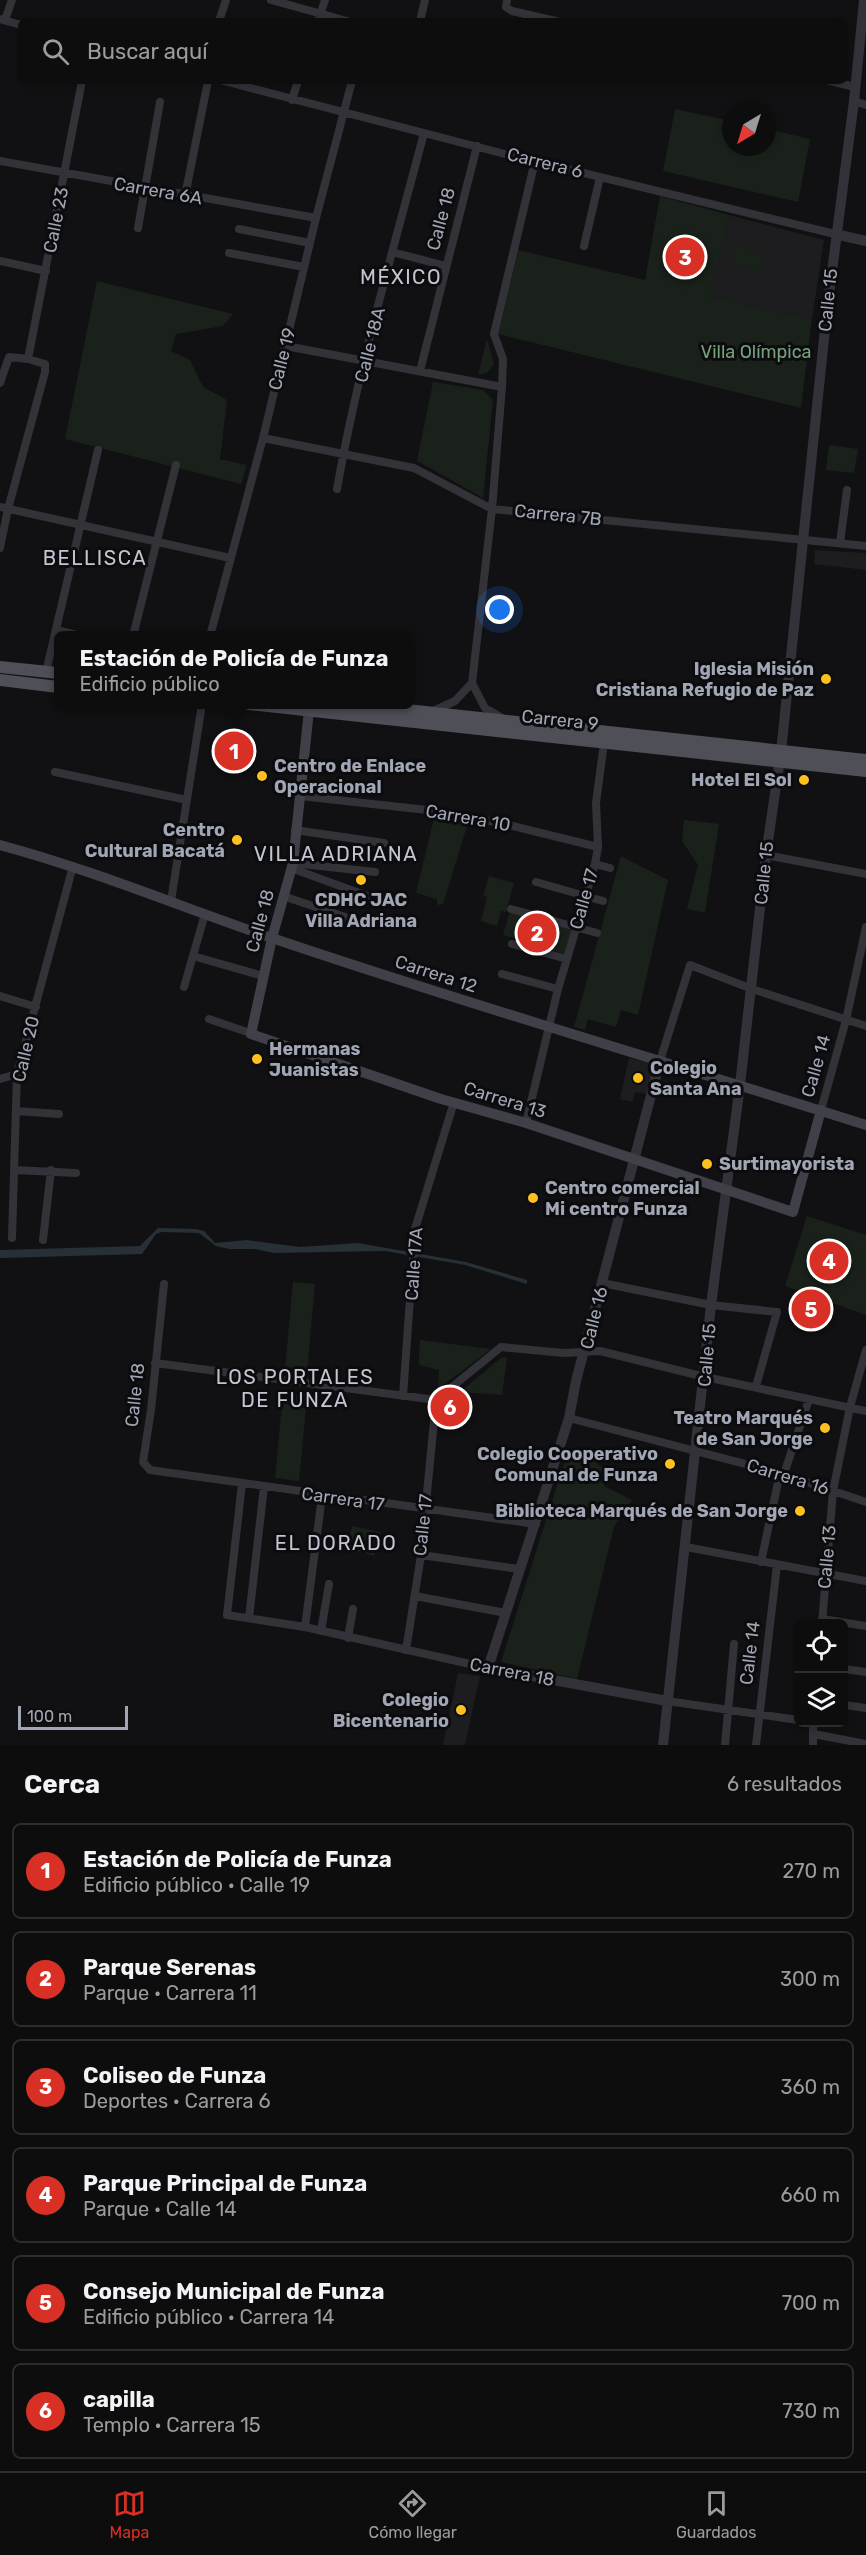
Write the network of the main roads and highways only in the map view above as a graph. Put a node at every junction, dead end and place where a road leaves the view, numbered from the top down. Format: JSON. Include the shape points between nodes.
{"nodes":[{"id":1,"x":0,"y":667,"type":"edge"},
{"id":2,"x":52,"y":673,"type":"edge"},
{"id":3,"x":0,"y":680,"type":"edge"},
{"id":4,"x":54,"y":687,"type":"edge"},
{"id":5,"x":297,"y":709,"type":"edge"},
{"id":6,"x":390,"y":709,"type":"edge"},
{"id":7,"x":309,"y":710,"type":"junction"},
{"id":8,"x":780,"y":757,"type":"junction"},
{"id":9,"x":866,"y":760,"type":"edge"},
{"id":10,"x":866,"y":771,"type":"edge"},
{"id":11,"x":0,"y":845,"type":"edge"},
{"id":12,"x":272,"y":938,"type":"junction"},
{"id":13,"x":250,"y":1032,"type":"joint"},
{"id":14,"x":821,"y":1110,"type":"junction"},
{"id":15,"x":866,"y":1125,"type":"edge"},
{"id":16,"x":793,"y":1212,"type":"joint"}],
"edges":[{"from":1,"to":2,"type":"main road"},
{"from":3,"to":4,"type":"main road"},
{"from":5,"to":7,"type":"main road","name":"Carrera 9"},
{"from":6,"to":8,"type":"main road","name":"Carrera 9"},
{"from":7,"to":8,"type":"main road","name":"Carrera 9","via":[[604,743]]},
{"from":7,"to":12,"type":"main road","name":"Calle 18","via":[[292,866]]},
{"from":8,"to":9,"type":"main road","name":"Carrera 9"},
{"from":8,"to":10,"type":"main road","name":"Carrera 9"},
{"from":11,"to":12,"type":"main road","name":"Carrera 12","via":[[73,866]]},
{"from":12,"to":13,"type":"main road","name":"Calle 18"},
{"from":12,"to":14,"type":"main road","name":"Carrera 12"},
{"from":13,"to":16,"type":"main road","name":"Carrera 13","via":[[297,1051]]},
{"from":14,"to":15,"type":"main road","name":"Carrera 12"},
{"from":14,"to":16,"type":"main road","name":"Calle 14"}]}
